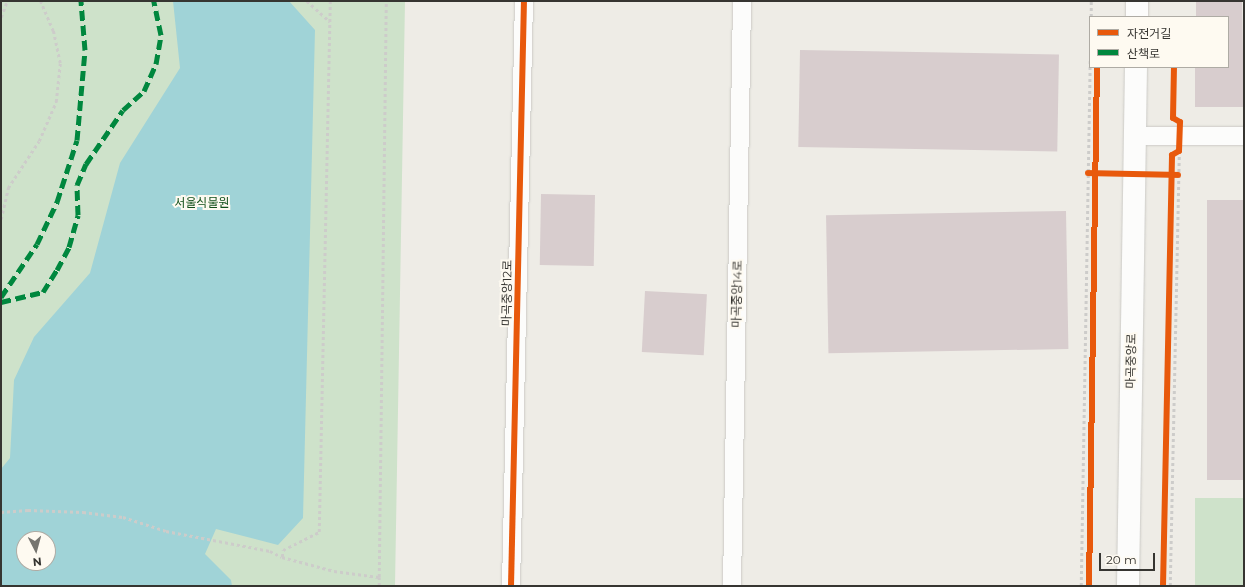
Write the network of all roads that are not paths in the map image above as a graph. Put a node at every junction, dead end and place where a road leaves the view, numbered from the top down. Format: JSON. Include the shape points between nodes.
{"nodes":[{"id":1,"x":524,"y":1,"type":"edge"},
{"id":2,"x":742,"y":1,"type":"edge"},
{"id":3,"x":1137,"y":1,"type":"edge"},
{"id":4,"x":1137,"y":16,"type":"edge"},
{"id":5,"x":1136,"y":68,"type":"edge"},
{"id":6,"x":1135,"y":136,"type":"junction"},
{"id":7,"x":1244,"y":136,"type":"edge"},
{"id":8,"x":511,"y":586,"type":"edge"},
{"id":9,"x":732,"y":586,"type":"edge"},
{"id":10,"x":1128,"y":586,"type":"edge"}],
"edges":[{"from":1,"to":8,"type":"street","name":"마곡중앙12로"},
{"from":2,"to":9,"type":"street","name":"마곡중앙14로"},
{"from":3,"to":4,"type":"main road"},
{"from":5,"to":6,"type":"main road","name":"마곡중앙로"},
{"from":6,"to":7,"type":"street"},
{"from":6,"to":10,"type":"main road","name":"마곡중앙로"}]}
